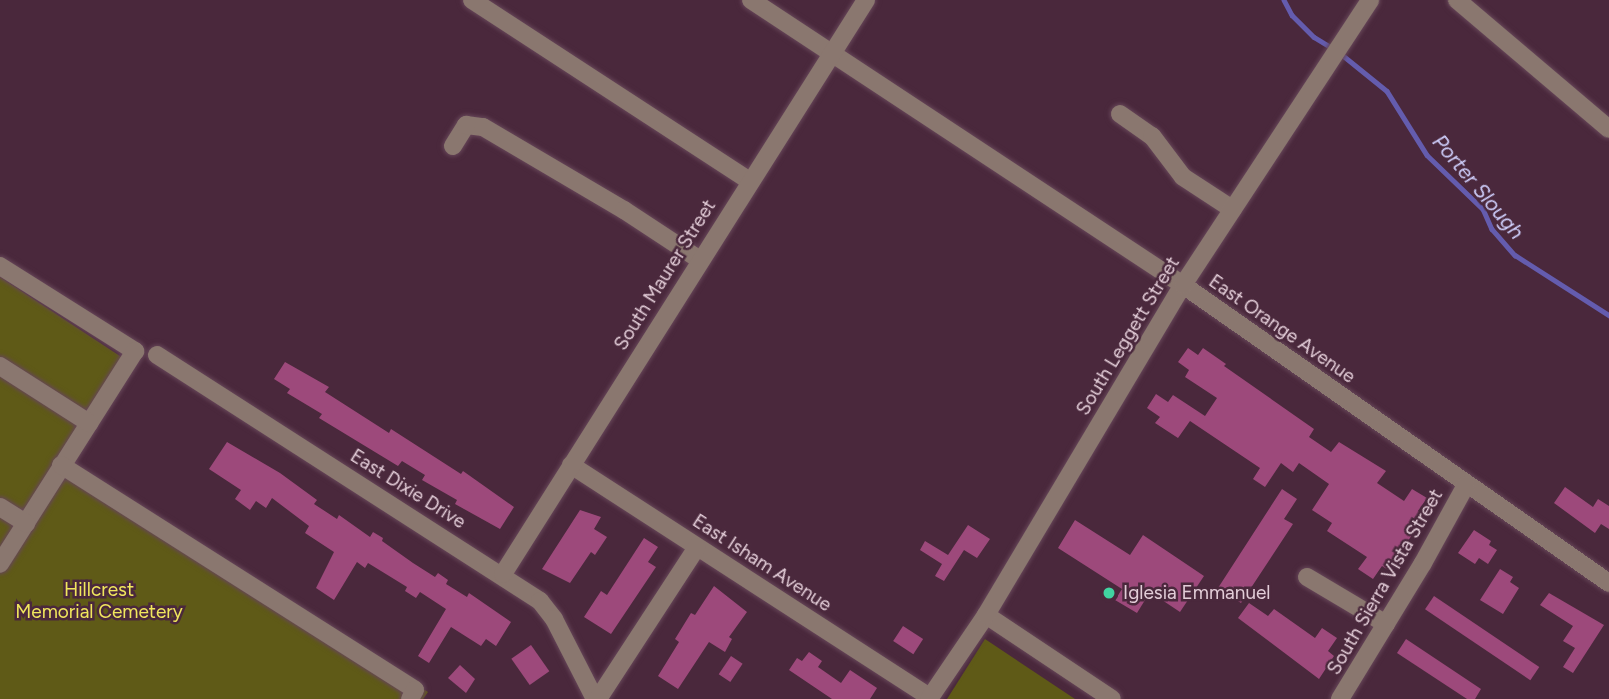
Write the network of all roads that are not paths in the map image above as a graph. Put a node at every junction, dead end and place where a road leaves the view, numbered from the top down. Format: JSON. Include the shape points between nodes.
{"nodes":[{"id":1,"x":472,"y":0,"type":"edge"},
{"id":2,"x":751,"y":0,"type":"edge"},
{"id":3,"x":866,"y":0,"type":"edge"},
{"id":4,"x":1370,"y":0,"type":"edge"},
{"id":5,"x":1457,"y":0,"type":"edge"},
{"id":6,"x":831,"y":51,"type":"junction"},
{"id":7,"x":1120,"y":114,"type":"dead end"},
{"id":8,"x":1609,"y":129,"type":"edge"},
{"id":9,"x":453,"y":146,"type":"dead end"},
{"id":10,"x":750,"y":181,"type":"junction"},
{"id":11,"x":1232,"y":209,"type":"junction"},
{"id":12,"x":700,"y":260,"type":"junction"},
{"id":13,"x":0,"y":266,"type":"edge"},
{"id":14,"x":1183,"y":285,"type":"junction"},
{"id":15,"x":157,"y":355,"type":"dead end"},
{"id":16,"x":0,"y":366,"type":"edge"},
{"id":17,"x":89,"y":423,"type":"junction"},
{"id":18,"x":571,"y":465,"type":"junction"},
{"id":19,"x":61,"y":466,"type":"junction"},
{"id":20,"x":1466,"y":485,"type":"junction"},
{"id":21,"x":0,"y":507,"type":"edge"},
{"id":22,"x":26,"y":523,"type":"junction"},
{"id":23,"x":697,"y":547,"type":"junction"},
{"id":24,"x":0,"y":564,"type":"edge"},
{"id":25,"x":503,"y":574,"type":"junction"},
{"id":26,"x":1307,"y":577,"type":"dead end"},
{"id":27,"x":1609,"y":583,"type":"edge"},
{"id":28,"x":985,"y":615,"type":"junction"},
{"id":29,"x":1386,"y":624,"type":"junction"},
{"id":30,"x":930,"y":698,"type":"edge"},
{"id":31,"x":410,"y":699,"type":"edge"},
{"id":32,"x":596,"y":699,"type":"edge"},
{"id":33,"x":1112,"y":699,"type":"edge"},
{"id":34,"x":1340,"y":699,"type":"edge"}],
"edges":[{"from":1,"to":10,"type":"street"},
{"from":2,"to":6,"type":"street","name":"East Orange Avenue"},
{"from":3,"to":6,"type":"street","name":"South Maurer Street"},
{"from":4,"to":11,"type":"street","name":"South Leggett Street"},
{"from":5,"to":8,"type":"street"},
{"from":6,"to":10,"type":"street","name":"South Maurer Street"},
{"from":6,"to":14,"type":"street","name":"East Orange Avenue"},
{"from":7,"to":11,"type":"street","via":[[1152,136],[1183,177]]},
{"from":9,"to":12,"type":"street","via":[[466,125],[483,127]]},
{"from":10,"to":12,"type":"street","name":"South Maurer Street"},
{"from":11,"to":14,"type":"street","name":"South Leggett Street"},
{"from":12,"to":18,"type":"street","name":"South Maurer Street"},
{"from":13,"to":17,"type":"street","via":[[135,351]]},
{"from":14,"to":20,"type":"street","name":"East Orange Avenue"},
{"from":14,"to":28,"type":"street","name":"South Leggett Street"},
{"from":15,"to":25,"type":"street","name":"East Dixie Drive"},
{"from":16,"to":17,"type":"street"},
{"from":17,"to":19,"type":"street"},
{"from":18,"to":23,"type":"street","name":"East Isham Avenue"},
{"from":18,"to":25,"type":"street","name":"South Maurer Street"},
{"from":19,"to":22,"type":"street"},
{"from":19,"to":31,"type":"street","via":[[415,690]]},
{"from":20,"to":27,"type":"street","name":"East Orange Avenue"},
{"from":20,"to":29,"type":"street","name":"South Sierra Vista Street"},
{"from":21,"to":22,"type":"street"},
{"from":22,"to":24,"type":"street"},
{"from":23,"to":30,"type":"street","name":"East Isham Avenue"},
{"from":23,"to":32,"type":"street"},
{"from":25,"to":32,"type":"street","name":"East Dixie Drive","via":[[540,601]]},
{"from":26,"to":29,"type":"street"},
{"from":28,"to":30,"type":"street","name":"South Leggett Street"},
{"from":28,"to":33,"type":"street"},
{"from":29,"to":34,"type":"street","name":"South Sierra Vista Street"}]}
